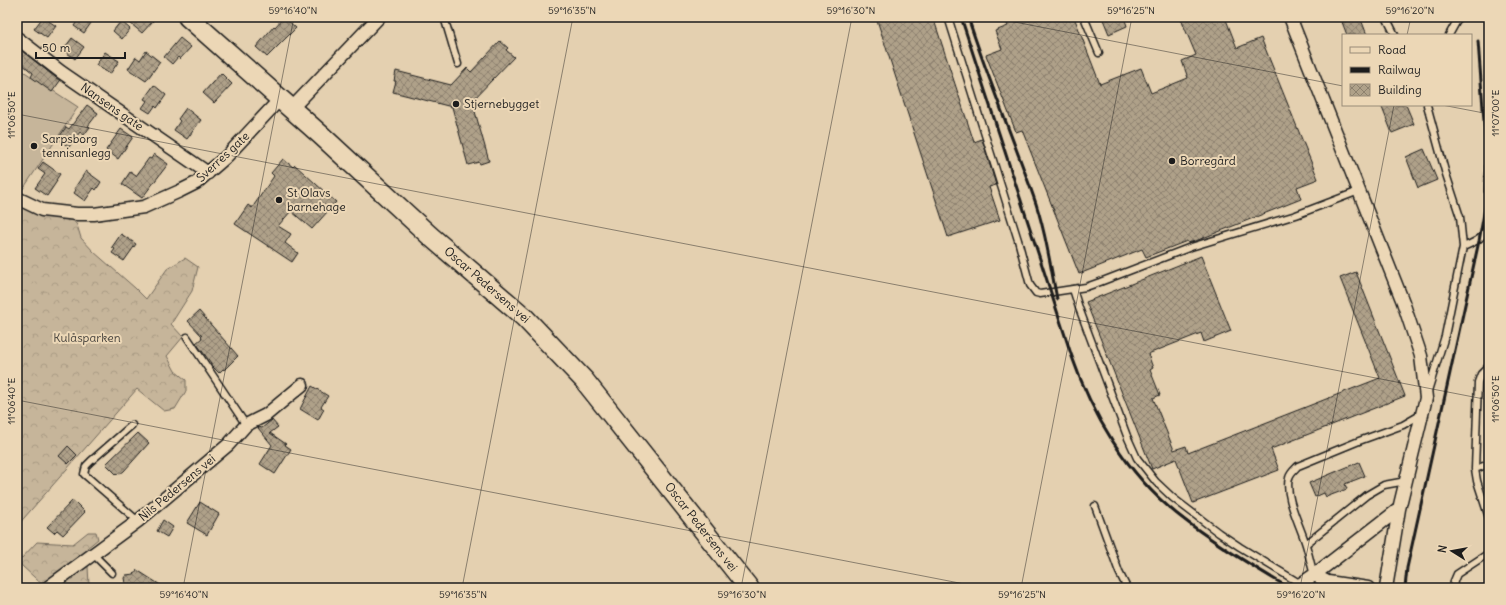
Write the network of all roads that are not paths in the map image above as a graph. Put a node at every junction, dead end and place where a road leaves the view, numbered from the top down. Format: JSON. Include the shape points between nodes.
{"nodes":[{"id":1,"x":188,"y":17,"type":"edge"},
{"id":2,"x":379,"y":17,"type":"edge"},
{"id":3,"x":444,"y":17,"type":"edge"},
{"id":4,"x":948,"y":17,"type":"edge"},
{"id":5,"x":1084,"y":17,"type":"edge"},
{"id":6,"x":1290,"y":17,"type":"edge"},
{"id":7,"x":1386,"y":17,"type":"edge"},
{"id":8,"x":1458,"y":17,"type":"edge"},
{"id":9,"x":1395,"y":34,"type":"edge"},
{"id":10,"x":1450,"y":34,"type":"edge"},
{"id":11,"x":17,"y":38,"type":"edge"},
{"id":12,"x":1099,"y":53,"type":"dead end"},
{"id":13,"x":458,"y":64,"type":"dead end"},
{"id":14,"x":286,"y":104,"type":"junction"},
{"id":15,"x":1427,"y":106,"type":"edge"},
{"id":16,"x":208,"y":173,"type":"junction"},
{"id":17,"x":1359,"y":191,"type":"junction"},
{"id":18,"x":17,"y":198,"type":"edge"},
{"id":19,"x":1489,"y":224,"type":"edge"},
{"id":20,"x":1463,"y":247,"type":"junction"},
{"id":21,"x":1073,"y":289,"type":"junction"},
{"id":22,"x":187,"y":337,"type":"dead end"},
{"id":23,"x":1489,"y":366,"type":"edge"},
{"id":24,"x":302,"y":385,"type":"dead end"},
{"id":25,"x":1426,"y":398,"type":"junction"},
{"id":26,"x":1423,"y":413,"type":"junction"},
{"id":27,"x":132,"y":425,"type":"dead end"},
{"id":28,"x":246,"y":425,"type":"junction"},
{"id":29,"x":1489,"y":464,"type":"edge"},
{"id":30,"x":1475,"y":469,"type":"junction"},
{"id":31,"x":1406,"y":481,"type":"junction"},
{"id":32,"x":1095,"y":506,"type":"dead end"},
{"id":33,"x":1399,"y":509,"type":"junction"},
{"id":34,"x":1489,"y":518,"type":"edge"},
{"id":35,"x":138,"y":521,"type":"junction"},
{"id":36,"x":1306,"y":544,"type":"junction"},
{"id":37,"x":1489,"y":553,"type":"edge"},
{"id":38,"x":93,"y":554,"type":"junction"},
{"id":39,"x":112,"y":573,"type":"dead end"},
{"id":40,"x":1314,"y":575,"type":"junction"},
{"id":41,"x":1298,"y":586,"type":"edge"},
{"id":42,"x":47,"y":588,"type":"edge"},
{"id":43,"x":749,"y":588,"type":"edge"},
{"id":44,"x":1127,"y":588,"type":"edge"},
{"id":45,"x":1368,"y":588,"type":"edge"},
{"id":46,"x":1386,"y":588,"type":"edge"},
{"id":47,"x":1453,"y":588,"type":"edge"}],
"edges":[{"from":1,"to":14,"type":"main road","name":"Oscar Pedersens vei"},
{"from":2,"to":14,"type":"street","name":"Sverres gate"},
{"from":3,"to":13,"type":"lane"},
{"from":4,"to":21,"type":"lane","via":[[1030,285],[1033,291],[1040,294]]},
{"from":5,"to":12,"type":"lane"},
{"from":6,"to":17,"type":"street"},
{"from":7,"to":9,"type":"lane"},
{"from":8,"to":10,"type":"lane"},
{"from":11,"to":16,"type":"street","name":"Nansens gate","via":[[61,72]]},
{"from":14,"to":16,"type":"street","name":"Sverres gate"},
{"from":14,"to":43,"type":"main road","name":"Oscar Pedersens vei","via":[[429,235],[524,317],[561,354]]},
{"from":15,"to":20,"type":"lane","via":[[1460,217]]},
{"from":16,"to":18,"type":"street","name":"Sverres gate","via":[[196,183],[144,207],[111,213],[42,210]]},
{"from":17,"to":21,"type":"lane","via":[[1191,247],[1100,282]]},
{"from":17,"to":25,"type":"street","via":[[1406,309],[1421,356]]},
{"from":19,"to":20,"type":"lane","via":[[1478,241]]},
{"from":20,"to":25,"type":"lane","via":[[1445,336]]},
{"from":21,"to":41,"type":"lane","via":[[1124,429],[1141,464],[1173,498]]},
{"from":22,"to":28,"type":"lane"},
{"from":23,"to":30,"type":"lane","via":[[1481,374],[1478,382]]},
{"from":24,"to":28,"type":"street","name":"Nils Pedersens vei","via":[[266,415]]},
{"from":25,"to":26,"type":"street"},
{"from":26,"to":31,"type":"street"},
{"from":26,"to":36,"type":"lane","via":[[1403,425],[1298,466],[1291,473],[1288,486],[1292,509]]},
{"from":27,"to":35,"type":"lane","via":[[86,466],[84,474]]},
{"from":28,"to":35,"type":"street","name":"Nils Pedersens vei","via":[[228,445]]},
{"from":29,"to":30,"type":"lane"},
{"from":30,"to":34,"type":"lane"},
{"from":31,"to":33,"type":"street"},
{"from":31,"to":36,"type":"lane","via":[[1384,485],[1367,494]]},
{"from":32,"to":44,"type":"lane"},
{"from":33,"to":40,"type":"street"},
{"from":33,"to":46,"type":"street"},
{"from":35,"to":38,"type":"street","name":"Nils Pedersens vei"},
{"from":36,"to":40,"type":"lane"},
{"from":37,"to":47,"type":"lane","via":[[1457,574]]},
{"from":38,"to":39,"type":"lane"},
{"from":38,"to":42,"type":"street","name":"Nils Pedersens vei"},
{"from":40,"to":41,"type":"street"},
{"from":40,"to":45,"type":"street","via":[[1328,582]]}]}
